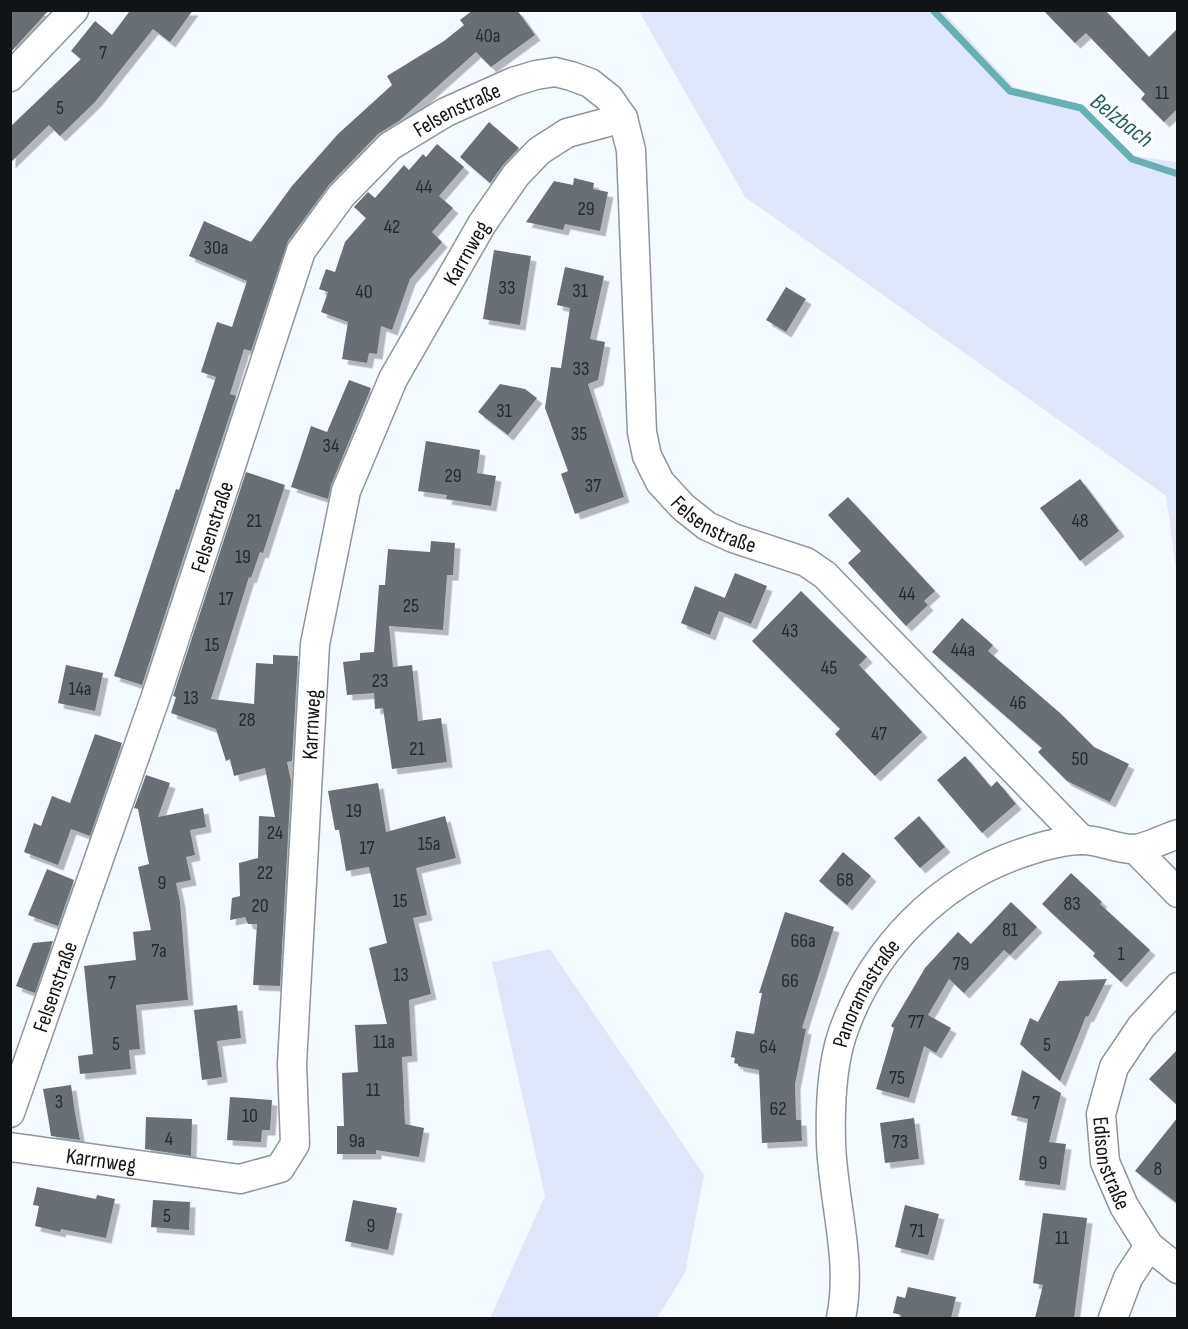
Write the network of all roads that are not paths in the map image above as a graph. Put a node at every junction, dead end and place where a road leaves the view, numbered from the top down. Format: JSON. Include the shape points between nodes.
{"nodes":[{"id":1,"x":74,"y":10,"type":"edge"},
{"id":2,"x":10,"y":76,"type":"edge"},
{"id":3,"x":623,"y":118,"type":"junction"},
{"id":4,"x":1178,"y":834,"type":"edge"},
{"id":5,"x":1082,"y":840,"type":"junction"},
{"id":6,"x":1135,"y":849,"type":"junction"},
{"id":7,"x":1178,"y":893,"type":"edge"},
{"id":8,"x":1178,"y":987,"type":"edge"},
{"id":9,"x":10,"y":1113,"type":"edge"},
{"id":10,"x":10,"y":1147,"type":"edge"},
{"id":11,"x":1149,"y":1246,"type":"junction"},
{"id":12,"x":1178,"y":1269,"type":"edge"},
{"id":13,"x":841,"y":1318,"type":"edge"},
{"id":14,"x":1113,"y":1318,"type":"edge"}],
"edges":[{"from":1,"to":2,"type":"street"},
{"from":3,"to":5,"type":"street","name":"Felsenstraße","via":[[631,150],[642,432],[647,456],[660,482],[707,526],[806,562],[825,575]]},
{"from":3,"to":9,"type":"street","name":"Felsenstraße","via":[[609,98],[590,83],[571,76],[555,72],[513,82],[447,112],[390,146],[341,196],[302,251],[156,696]]},
{"from":3,"to":10,"type":"street","name":"Karrnweg","via":[[567,133],[539,151],[516,176],[482,224],[393,379],[346,491],[315,644],[292,1065],[295,1144],[280,1168],[240,1179]]},
{"from":4,"to":6,"type":"street"},
{"from":5,"to":6,"type":"street","name":"Panoramastraße"},
{"from":5,"to":13,"type":"street","name":"Panoramastraße","via":[[1028,850],[978,872],[932,902],[894,941],[863,986],[842,1036],[831,1090],[831,1144],[845,1268],[846,1297]]},
{"from":6,"to":7,"type":"street"},
{"from":8,"to":11,"type":"street","name":"Edisonstraße","via":[[1141,1026],[1114,1067],[1101,1114],[1105,1162],[1124,1206]]},
{"from":11,"to":12,"type":"street","name":"Edisonstraße"},
{"from":11,"to":14,"type":"street","via":[[1128,1278]]}]}
